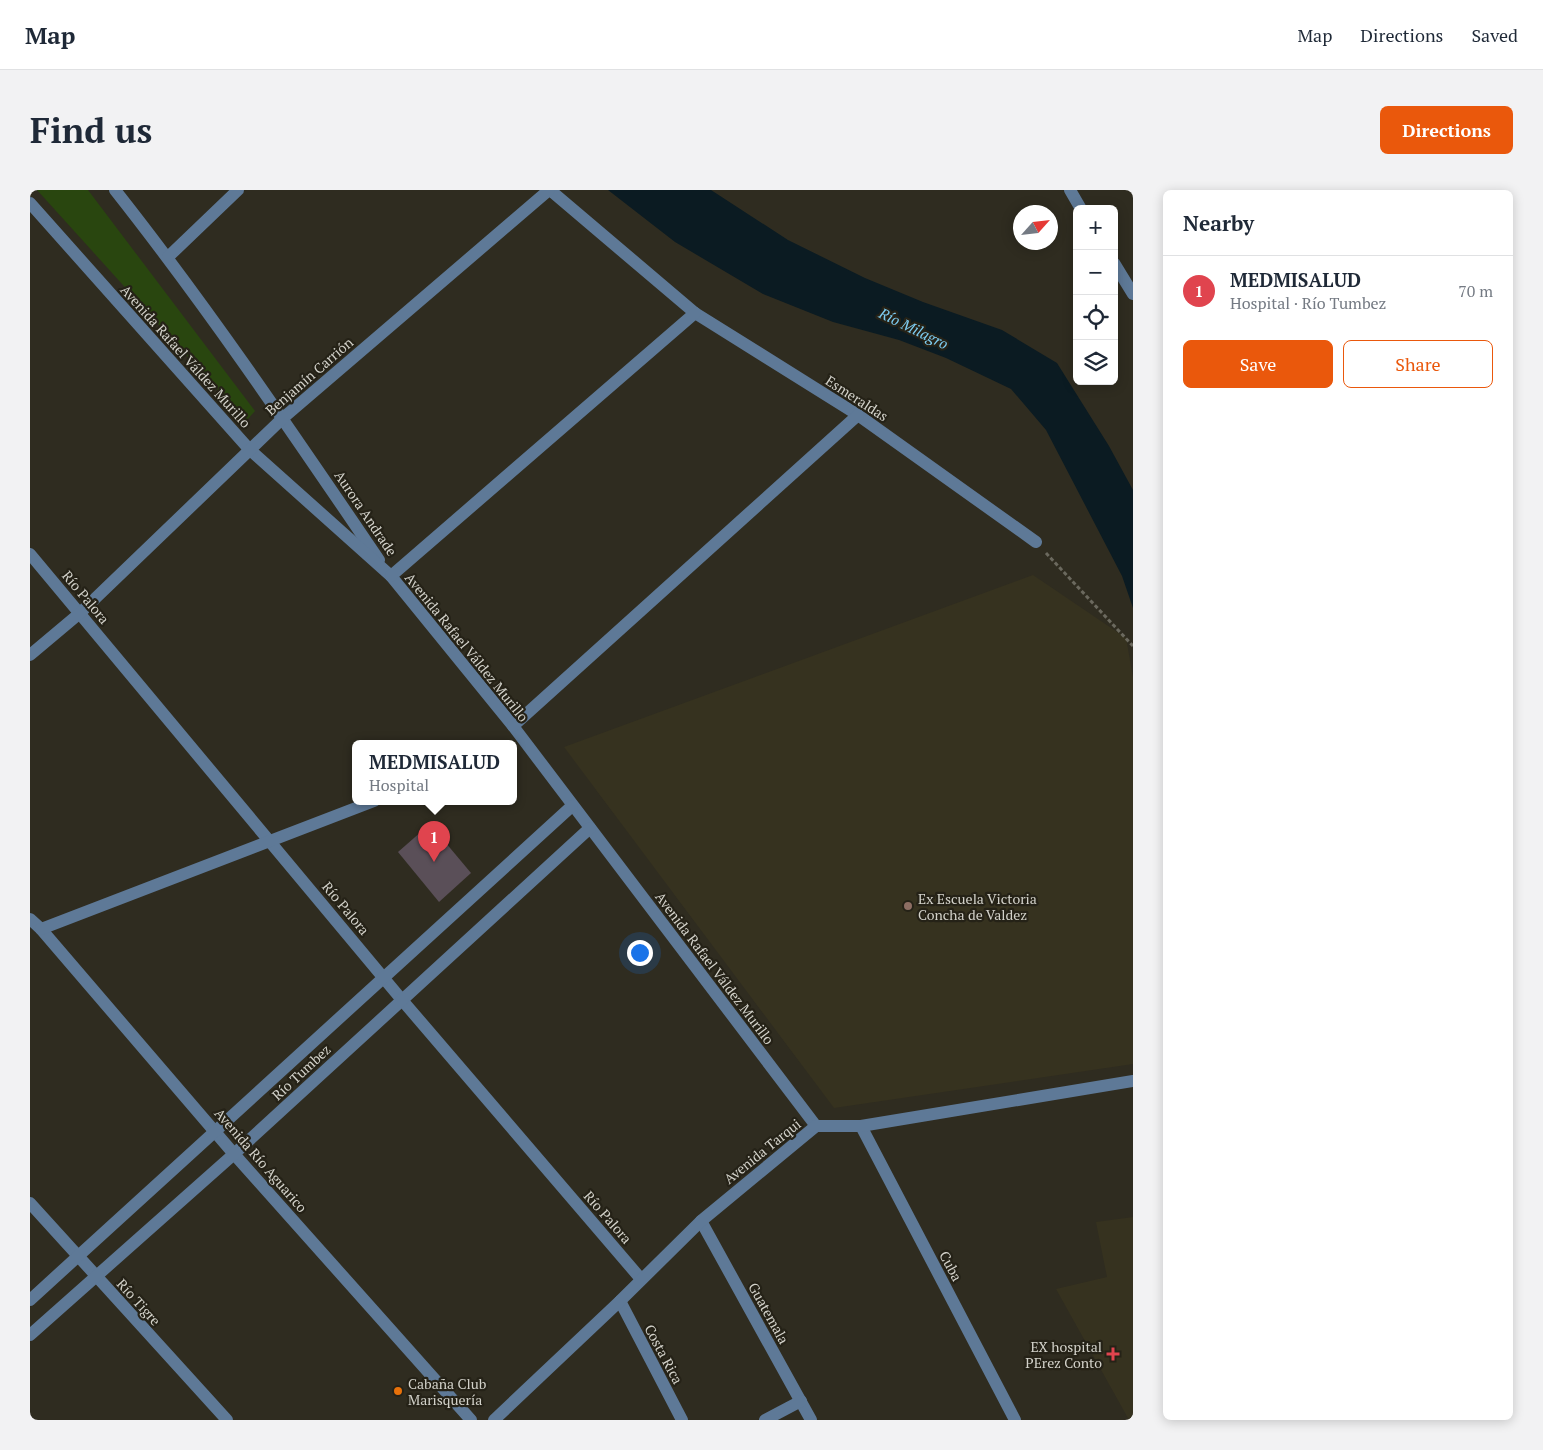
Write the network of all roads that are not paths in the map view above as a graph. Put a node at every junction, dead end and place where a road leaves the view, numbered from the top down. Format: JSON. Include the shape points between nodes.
{"nodes":[{"id":1,"x":116,"y":190,"type":"edge"},
{"id":2,"x":238,"y":190,"type":"edge"},
{"id":3,"x":549,"y":190,"type":"edge"},
{"id":4,"x":1070,"y":190,"type":"edge"},
{"id":5,"x":30,"y":203,"type":"edge"},
{"id":6,"x":1079,"y":205,"type":"edge"},
{"id":7,"x":168,"y":257,"type":"junction"},
{"id":8,"x":1118,"y":270,"type":"edge"},
{"id":9,"x":1133,"y":294,"type":"edge"},
{"id":10,"x":695,"y":313,"type":"junction"},
{"id":11,"x":858,"y":415,"type":"junction"},
{"id":12,"x":283,"y":418,"type":"junction"},
{"id":13,"x":249,"y":449,"type":"junction"},
{"id":14,"x":1036,"y":542,"type":"road end"},
{"id":15,"x":30,"y":554,"type":"edge"},
{"id":16,"x":391,"y":576,"type":"junction"},
{"id":17,"x":80,"y":612,"type":"junction"},
{"id":18,"x":30,"y":654,"type":"edge"},
{"id":19,"x":513,"y":726,"type":"junction"},
{"id":20,"x":517,"y":740,"type":"edge"},
{"id":21,"x":518,"y":744,"type":"edge"},
{"id":22,"x":364,"y":805,"type":"edge"},
{"id":23,"x":572,"y":806,"type":"junction"},
{"id":24,"x":590,"y":828,"type":"junction"},
{"id":25,"x":270,"y":841,"type":"junction"},
{"id":26,"x":30,"y":919,"type":"edge"},
{"id":27,"x":41,"y":929,"type":"junction"},
{"id":28,"x":384,"y":978,"type":"junction"},
{"id":29,"x":402,"y":1000,"type":"junction"},
{"id":30,"x":1133,"y":1081,"type":"edge"},
{"id":31,"x":816,"y":1126,"type":"junction"},
{"id":32,"x":862,"y":1126,"type":"junction"},
{"id":33,"x":215,"y":1131,"type":"junction"},
{"id":34,"x":234,"y":1154,"type":"junction"},
{"id":35,"x":30,"y":1203,"type":"edge"},
{"id":36,"x":701,"y":1221,"type":"junction"},
{"id":37,"x":77,"y":1255,"type":"junction"},
{"id":38,"x":96,"y":1276,"type":"junction"},
{"id":39,"x":641,"y":1279,"type":"junction"},
{"id":40,"x":30,"y":1300,"type":"edge"},
{"id":41,"x":620,"y":1301,"type":"junction"},
{"id":42,"x":30,"y":1335,"type":"edge"},
{"id":43,"x":801,"y":1401,"type":"junction"},
{"id":44,"x":228,"y":1420,"type":"edge"},
{"id":45,"x":471,"y":1420,"type":"edge"},
{"id":46,"x":494,"y":1420,"type":"edge"},
{"id":47,"x":682,"y":1420,"type":"edge"},
{"id":48,"x":764,"y":1420,"type":"edge"},
{"id":49,"x":810,"y":1420,"type":"edge"},
{"id":50,"x":1015,"y":1420,"type":"edge"}],
"edges":[{"from":1,"to":7,"type":"street","name":"Aurora Andrade"},
{"from":2,"to":7,"type":"street"},
{"from":3,"to":10,"type":"street","name":"Esmeraldas"},
{"from":3,"to":12,"type":"street","name":"Benjamín Carrión"},
{"from":4,"to":6,"type":"street"},
{"from":5,"to":13,"type":"street","name":"Avenida Rafael Váldez Murillo"},
{"from":7,"to":12,"type":"street","name":"Aurora Andrade"},
{"from":8,"to":9,"type":"street"},
{"from":10,"to":11,"type":"street","name":"Esmeraldas"},
{"from":10,"to":16,"type":"street","name":"Aurora Andrade"},
{"from":11,"to":14,"type":"street","name":"Esmeraldas"},
{"from":11,"to":19,"type":"street"},
{"from":12,"to":13,"type":"street","name":"Benjamín Carrión"},
{"from":12,"to":16,"type":"street","name":"Aurora Andrade"},
{"from":13,"to":16,"type":"street","name":"Avenida Rafael Váldez Murillo"},
{"from":13,"to":17,"type":"street","name":"Benjamín Carrión"},
{"from":15,"to":17,"type":"street","name":"Río Palora"},
{"from":16,"to":19,"type":"street","name":"Avenida Rafael Váldez Murillo"},
{"from":17,"to":18,"type":"street","name":"Benjamín Carrión"},
{"from":17,"to":25,"type":"street","name":"Río Palora"},
{"from":19,"to":20,"type":"street","name":"Avenida Rafael Váldez Murillo"},
{"from":21,"to":23,"type":"street","name":"Avenida Rafael Váldez Murillo"},
{"from":22,"to":25,"type":"street"},
{"from":23,"to":24,"type":"street","name":"Avenida Rafael Váldez Murillo"},
{"from":23,"to":28,"type":"street","name":"Río Tumbez"},
{"from":24,"to":29,"type":"street","name":"Río Tumbez"},
{"from":24,"to":31,"type":"street","name":"Avenida Rafael Váldez Murillo"},
{"from":25,"to":27,"type":"street"},
{"from":25,"to":28,"type":"street","name":"Río Palora"},
{"from":26,"to":27,"type":"street","name":"Avenida Río Aguarico"},
{"from":27,"to":33,"type":"street","name":"Avenida Río Aguarico"},
{"from":28,"to":29,"type":"street","name":"Río Palora"},
{"from":28,"to":33,"type":"street","name":"Río Tumbez"},
{"from":29,"to":34,"type":"street","name":"Río Tumbez"},
{"from":29,"to":39,"type":"street","name":"Río Palora"},
{"from":30,"to":32,"type":"street","name":"Avenida Tarqui"},
{"from":31,"to":32,"type":"street","name":"Avenida Tarqui"},
{"from":31,"to":36,"type":"street","name":"Avenida Tarqui"},
{"from":32,"to":50,"type":"street","name":"Cuba"},
{"from":33,"to":34,"type":"street","name":"Avenida Río Aguarico"},
{"from":33,"to":37,"type":"street","name":"Río Tumbez"},
{"from":34,"to":38,"type":"street","name":"Río Tumbez"},
{"from":34,"to":45,"type":"street","name":"Avenida Río Aguarico"},
{"from":35,"to":37,"type":"street","name":"Río Tigre"},
{"from":36,"to":39,"type":"street","name":"Avenida Tarqui"},
{"from":36,"to":43,"type":"street","name":"Guatemala"},
{"from":37,"to":38,"type":"street","name":"Río Tigre"},
{"from":37,"to":40,"type":"street","name":"Río Tumbez"},
{"from":38,"to":42,"type":"street","name":"Río Tumbez"},
{"from":38,"to":44,"type":"street","name":"Río Tigre"},
{"from":39,"to":41,"type":"street","name":"Avenida Tarqui"},
{"from":41,"to":46,"type":"street","name":"Avenida Tarqui"},
{"from":41,"to":47,"type":"street","name":"Costa Rica"},
{"from":43,"to":48,"type":"street"},
{"from":43,"to":49,"type":"street","name":"Guatemala"}]}
